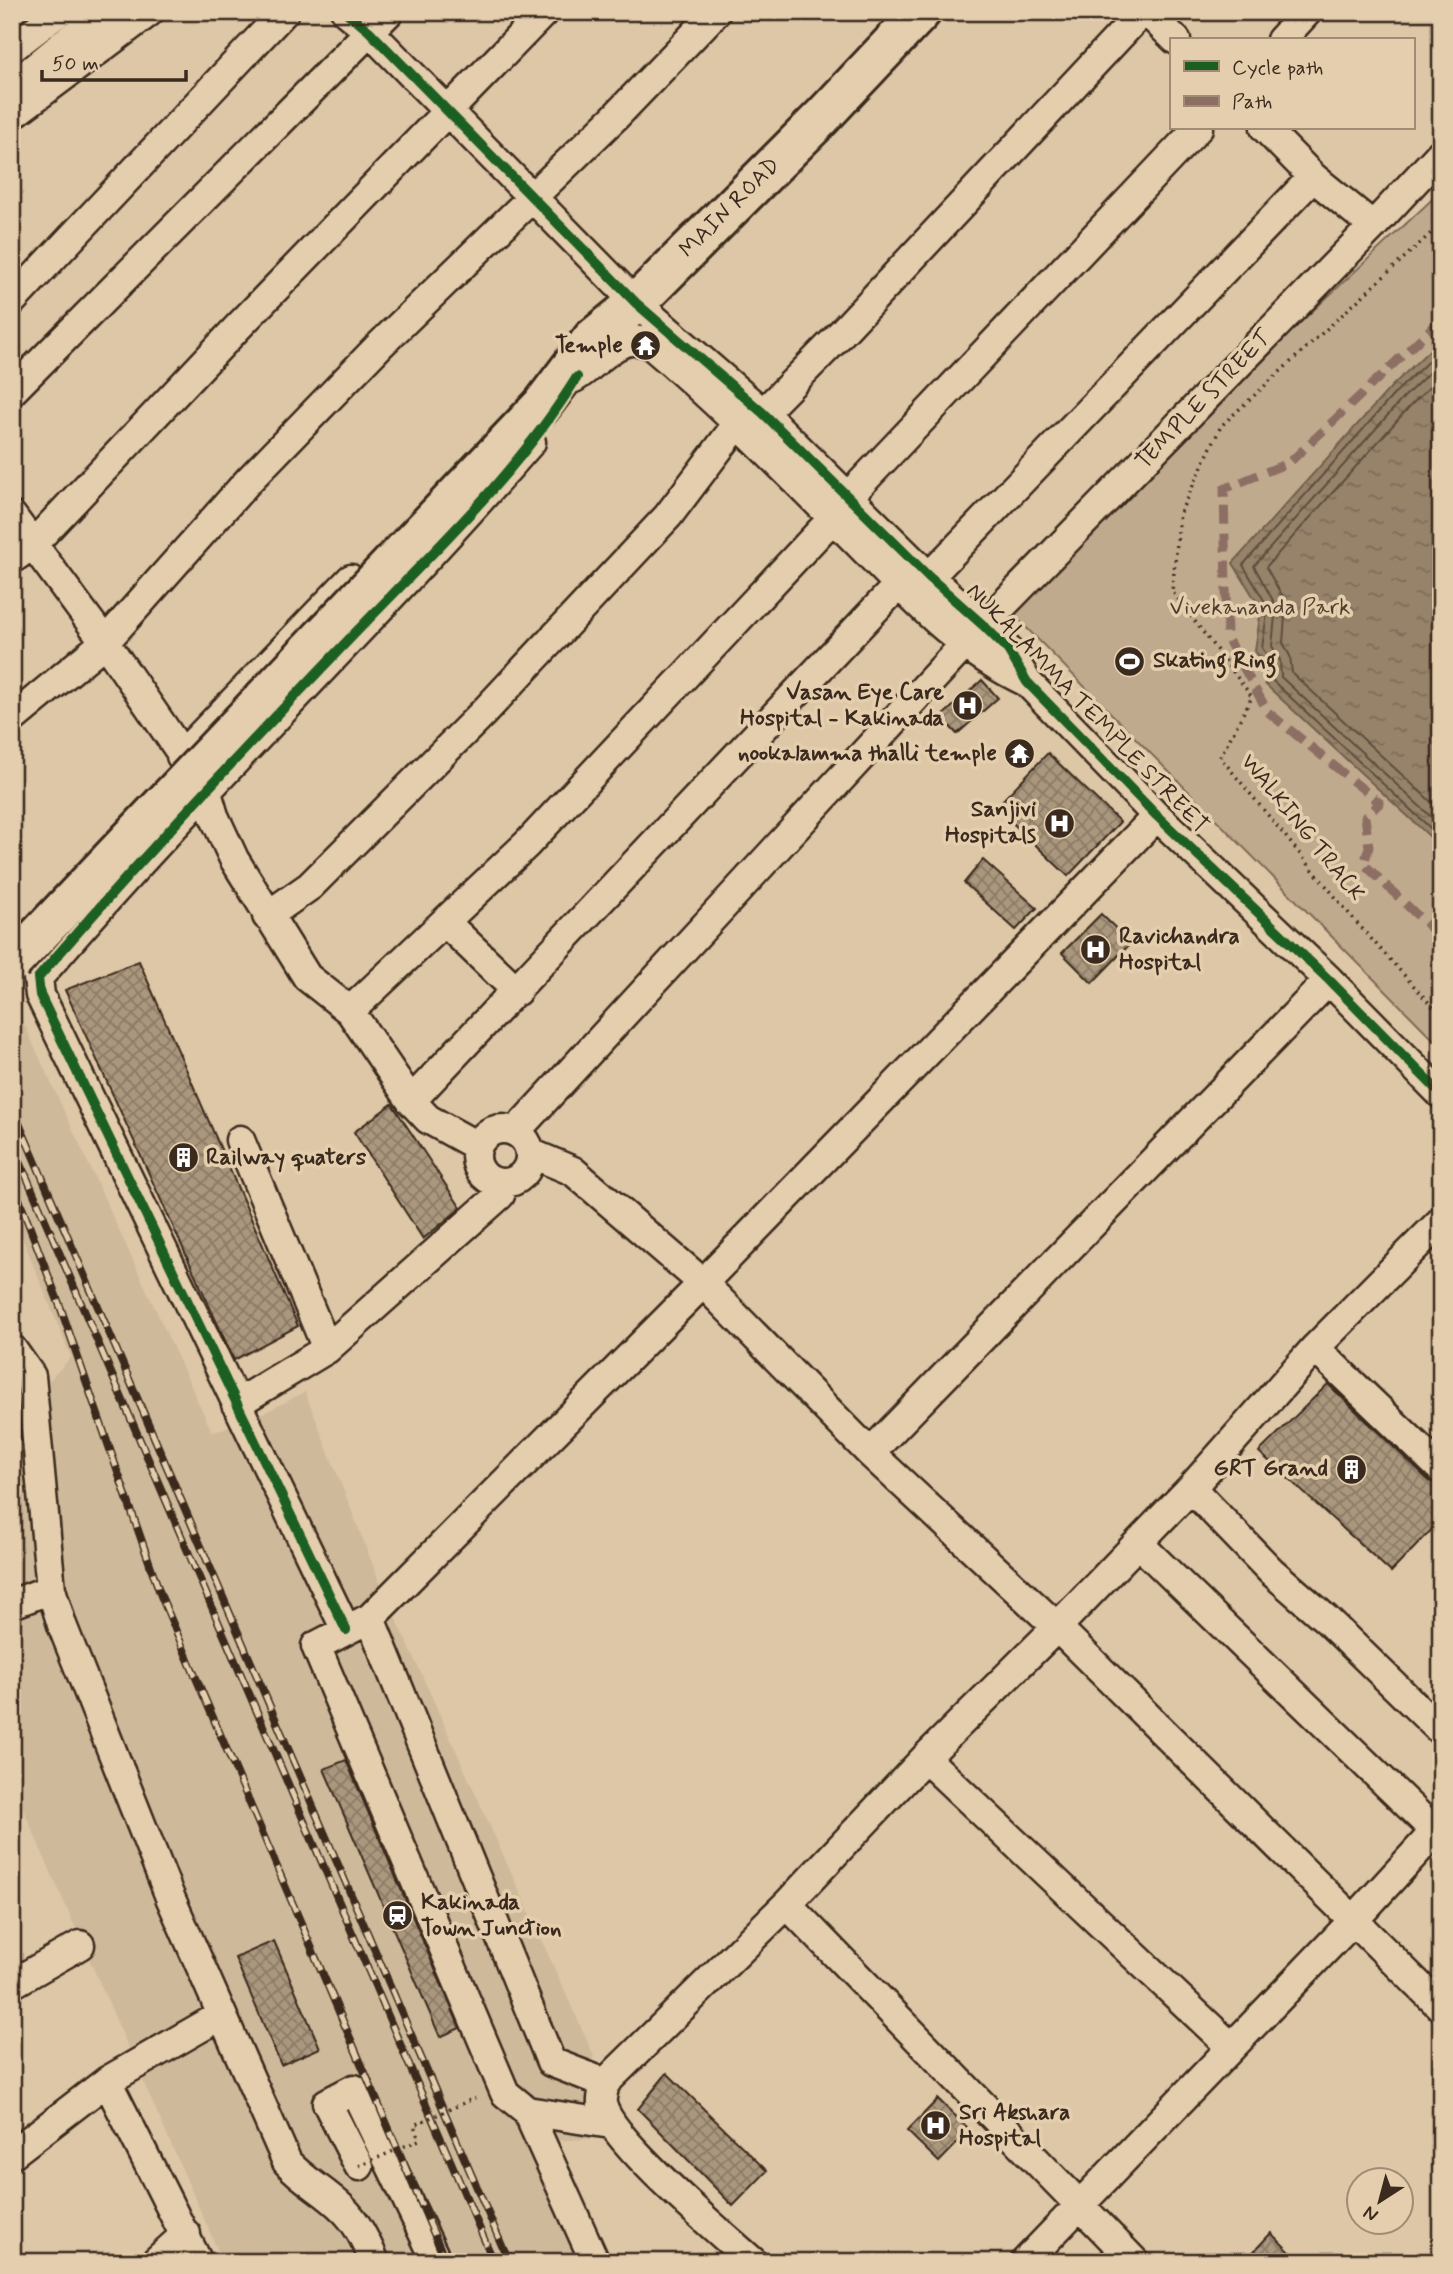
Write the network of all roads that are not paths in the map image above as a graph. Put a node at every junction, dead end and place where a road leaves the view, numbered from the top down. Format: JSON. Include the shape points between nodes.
{"nodes":[{"id":1,"x":59,"y":12,"type":"edge"},
{"id":2,"x":108,"y":12,"type":"edge"},
{"id":3,"x":149,"y":12,"type":"edge"},
{"id":4,"x":284,"y":12,"type":"edge"},
{"id":5,"x":346,"y":12,"type":"edge"},
{"id":6,"x":544,"y":12,"type":"edge"},
{"id":7,"x":716,"y":12,"type":"edge"},
{"id":8,"x":921,"y":12,"type":"edge"},
{"id":9,"x":1145,"y":12,"type":"edge"},
{"id":10,"x":1307,"y":12,"type":"edge"},
{"id":11,"x":379,"y":22,"type":"edge"},
{"id":12,"x":1174,"y":38,"type":"edge"},
{"id":13,"x":1283,"y":38,"type":"edge"},
{"id":14,"x":12,"y":48,"type":"edge"},
{"id":15,"x":12,"y":91,"type":"edge"},
{"id":16,"x":448,"y":112,"type":"junction"},
{"id":17,"x":12,"y":115,"type":"edge"},
{"id":18,"x":1196,"y":130,"type":"edge"},
{"id":19,"x":1267,"y":130,"type":"edge"},
{"id":20,"x":1441,"y":153,"type":"edge"},
{"id":21,"x":1313,"y":177,"type":"junction"},
{"id":22,"x":531,"y":197,"type":"junction"},
{"id":23,"x":1373,"y":226,"type":"junction"},
{"id":24,"x":12,"y":301,"type":"edge"},
{"id":25,"x":636,"y":303,"type":"junction"},
{"id":26,"x":561,"y":384,"type":"junction"},
{"id":27,"x":12,"y":391,"type":"edge"},
{"id":28,"x":751,"y":418,"type":"junction"},
{"id":29,"x":841,"y":508,"type":"junction"},
{"id":30,"x":12,"y":516,"type":"edge"},
{"id":31,"x":23,"y":552,"type":"edge"},
{"id":32,"x":929,"y":577,"type":"junction"},
{"id":33,"x":899,"y":584,"type":"junction"},
{"id":34,"x":974,"y":635,"type":"junction"},
{"id":35,"x":105,"y":642,"type":"junction"},
{"id":36,"x":12,"y":719,"type":"edge"},
{"id":37,"x":181,"y":756,"type":"junction"},
{"id":38,"x":206,"y":789,"type":"junction"},
{"id":39,"x":1157,"y":816,"type":"junction"},
{"id":40,"x":267,"y":916,"type":"junction"},
{"id":41,"x":446,"y":923,"type":"junction"},
{"id":42,"x":12,"y":963,"type":"edge"},
{"id":43,"x":1329,"y":980,"type":"junction"},
{"id":44,"x":517,"y":991,"type":"junction"},
{"id":45,"x":350,"y":1011,"type":"junction"},
{"id":46,"x":1441,"y":1094,"type":"edge"},
{"id":47,"x":411,"y":1101,"type":"junction"},
{"id":48,"x":240,"y":1140,"type":"dead end"},
{"id":49,"x":523,"y":1143,"type":"junction"},
{"id":50,"x":477,"y":1146,"type":"junction"},
{"id":51,"x":504,"y":1184,"type":"junction"},
{"id":52,"x":1441,"y":1221,"type":"edge"},
{"id":53,"x":703,"y":1283,"type":"junction"},
{"id":54,"x":1315,"y":1348,"type":"junction"},
{"id":55,"x":12,"y":1349,"type":"edge"},
{"id":56,"x":327,"y":1349,"type":"junction"},
{"id":57,"x":236,"y":1404,"type":"junction"},
{"id":58,"x":870,"y":1453,"type":"junction"},
{"id":59,"x":1441,"y":1469,"type":"edge"},
{"id":60,"x":1191,"y":1488,"type":"junction"},
{"id":61,"x":1138,"y":1543,"type":"junction"},
{"id":62,"x":51,"y":1589,"type":"junction"},
{"id":63,"x":12,"y":1604,"type":"edge"},
{"id":64,"x":358,"y":1624,"type":"junction"},
{"id":65,"x":1058,"y":1627,"type":"junction"},
{"id":66,"x":1441,"y":1731,"type":"edge"},
{"id":67,"x":925,"y":1758,"type":"junction"},
{"id":68,"x":1438,"y":1828,"type":"edge"},
{"id":69,"x":787,"y":1903,"type":"junction"},
{"id":70,"x":1353,"y":1921,"type":"junction"},
{"id":71,"x":80,"y":1945,"type":"dead end"},
{"id":72,"x":12,"y":1984,"type":"edge"},
{"id":73,"x":1441,"y":2007,"type":"edge"},
{"id":74,"x":222,"y":2015,"type":"junction"},
{"id":75,"x":1230,"y":2046,"type":"junction"},
{"id":76,"x":107,"y":2081,"type":"junction"},
{"id":77,"x":605,"y":2083,"type":"junction"},
{"id":78,"x":527,"y":2111,"type":"junction"},
{"id":79,"x":611,"y":2124,"type":"junction"},
{"id":80,"x":12,"y":2154,"type":"edge"},
{"id":81,"x":359,"y":2166,"type":"road end"},
{"id":82,"x":1078,"y":2206,"type":"junction"},
{"id":83,"x":186,"y":2234,"type":"junction"},
{"id":84,"x":155,"y":2262,"type":"edge"},
{"id":85,"x":198,"y":2262,"type":"edge"},
{"id":86,"x":375,"y":2262,"type":"edge"},
{"id":87,"x":437,"y":2262,"type":"edge"},
{"id":88,"x":595,"y":2262,"type":"edge"},
{"id":89,"x":753,"y":2262,"type":"edge"},
{"id":90,"x":1024,"y":2262,"type":"edge"},
{"id":91,"x":1135,"y":2262,"type":"edge"}],
"edges":[{"from":1,"to":14,"type":"street"},
{"from":2,"to":15,"type":"main road"},
{"from":3,"to":17,"type":"street"},
{"from":4,"to":24,"type":"street"},
{"from":5,"to":11,"type":"street","name":"NUKALAMMA TEMPLE STREET"},
{"from":6,"to":16,"type":"street"},
{"from":7,"to":22,"type":"street"},
{"from":8,"to":25,"type":"highway","name":"MAIN ROAD"},
{"from":9,"to":12,"type":"street"},
{"from":9,"to":28,"type":"street","via":[[834,342]]},
{"from":10,"to":13,"type":"street"},
{"from":11,"to":16,"type":"street","name":"NUKALAMMA TEMPLE STREET"},
{"from":11,"to":27,"type":"street"},
{"from":16,"to":22,"type":"street","name":"NUKALAMMA TEMPLE STREET"},
{"from":16,"to":31,"type":"street"},
{"from":18,"to":29,"type":"street"},
{"from":19,"to":21,"type":"street"},
{"from":20,"to":23,"type":"street","name":"TEMPLE STREET"},
{"from":21,"to":23,"type":"street"},
{"from":21,"to":32,"type":"street"},
{"from":22,"to":25,"type":"street","name":"NUKALAMMA TEMPLE STREET"},
{"from":22,"to":35,"type":"street","via":[[249,480]]},
{"from":23,"to":34,"type":"street","name":"TEMPLE STREET"},
{"from":25,"to":26,"type":"highway","name":"MAIN ROAD","via":[[592,339]]},
{"from":25,"to":28,"type":"street","name":"NUKALAMMA TEMPLE STREET"},
{"from":26,"to":28,"type":"street","name":"NUKALAMMA TEMPLE STREET","via":[[621,341],[636,338]]},
{"from":26,"to":37,"type":"street","via":[[533,392]]},
{"from":26,"to":38,"type":"street","via":[[555,415],[465,519]]},
{"from":26,"to":42,"type":"highway","name":"MAIN ROAD","bridge":true},
{"from":28,"to":29,"type":"street","name":"NUKALAMMA TEMPLE STREET"},
{"from":28,"to":40,"type":"street","via":[[668,516],[484,712],[310,886]]},
{"from":29,"to":32,"type":"street","name":"NUKALAMMA TEMPLE STREET"},
{"from":29,"to":33,"type":"street","name":"NUKALAMMA TEMPLE STREET"},
{"from":29,"to":41,"type":"street","via":[[527,844]]},
{"from":30,"to":31,"type":"street"},
{"from":31,"to":35,"type":"street"},
{"from":32,"to":34,"type":"street","name":"NUKALAMMA TEMPLE STREET"},
{"from":33,"to":34,"type":"street","name":"NUKALAMMA TEMPLE STREET"},
{"from":33,"to":44,"type":"street"},
{"from":34,"to":39,"type":"street","name":"NUKALAMMA TEMPLE STREET","via":[[1008,650],[1027,682]]},
{"from":34,"to":49,"type":"street","name":"TEMPLE STREET"},
{"from":35,"to":36,"type":"street"},
{"from":35,"to":37,"type":"street"},
{"from":37,"to":38,"type":"street"},
{"from":38,"to":40,"type":"street","via":[[234,859]]},
{"from":38,"to":57,"type":"street","via":[[38,978],[40,995]]},
{"from":39,"to":43,"type":"street","name":"NUKALAMMA TEMPLE STREET"},
{"from":39,"to":53,"type":"street"},
{"from":40,"to":45,"type":"street","via":[[307,977]]},
{"from":41,"to":44,"type":"street"},
{"from":41,"to":45,"type":"street"},
{"from":43,"to":46,"type":"street","name":"NUKALAMMA TEMPLE STREET"},
{"from":43,"to":58,"type":"street"},
{"from":44,"to":47,"type":"street"},
{"from":45,"to":47,"type":"street"},
{"from":47,"to":50,"type":"street","via":[[428,1119]]},
{"from":48,"to":56,"type":"street"},
{"from":49,"to":50,"type":"street","via":[[498,1129]]},
{"from":49,"to":51,"type":"street","via":[[526,1171]]},
{"from":49,"to":53,"type":"street","via":[[573,1171]]},
{"from":50,"to":51,"type":"street","via":[[480,1172],[486,1179]]},
{"from":51,"to":56,"type":"street","via":[[500,1195]]},
{"from":52,"to":54,"type":"street"},
{"from":53,"to":58,"type":"street"},
{"from":53,"to":64,"type":"street"},
{"from":54,"to":59,"type":"street"},
{"from":54,"to":60,"type":"street"},
{"from":55,"to":62,"type":"street","via":[[31,1376]]},
{"from":56,"to":57,"type":"street"},
{"from":57,"to":64,"type":"street"},
{"from":58,"to":65,"type":"street"},
{"from":60,"to":61,"type":"street"},
{"from":60,"to":66,"type":"street","via":[[1271,1571]]},
{"from":61,"to":65,"type":"street"},
{"from":61,"to":68,"type":"street"},
{"from":62,"to":63,"type":"street"},
{"from":62,"to":74,"type":"street","via":[[170,1897]]},
{"from":64,"to":77,"type":"street","via":[[551,2062]]},
{"from":64,"to":78,"type":"street","via":[[316,1646],[505,2093]]},
{"from":65,"to":67,"type":"street"},
{"from":65,"to":70,"type":"street"},
{"from":67,"to":69,"type":"street"},
{"from":67,"to":75,"type":"street"},
{"from":68,"to":70,"type":"street"},
{"from":69,"to":77,"type":"street"},
{"from":69,"to":82,"type":"street"},
{"from":70,"to":73,"type":"street"},
{"from":70,"to":75,"type":"street"},
{"from":71,"to":72,"type":"street"},
{"from":74,"to":76,"type":"street"},
{"from":74,"to":86,"type":"street","via":[[288,2162],[303,2180],[344,2209]]},
{"from":75,"to":82,"type":"street"},
{"from":76,"to":80,"type":"street"},
{"from":76,"to":83,"type":"street"},
{"from":77,"to":79,"type":"street","via":[[602,2103]]},
{"from":78,"to":79,"type":"street"},
{"from":78,"to":88,"type":"street"},
{"from":79,"to":89,"type":"street","via":[[676,2193]]},
{"from":81,"to":87,"type":"street","via":[[327,2104],[354,2089]]},
{"from":82,"to":90,"type":"street"},
{"from":82,"to":91,"type":"street"},
{"from":83,"to":84,"type":"street"},
{"from":83,"to":85,"type":"street"}]}
